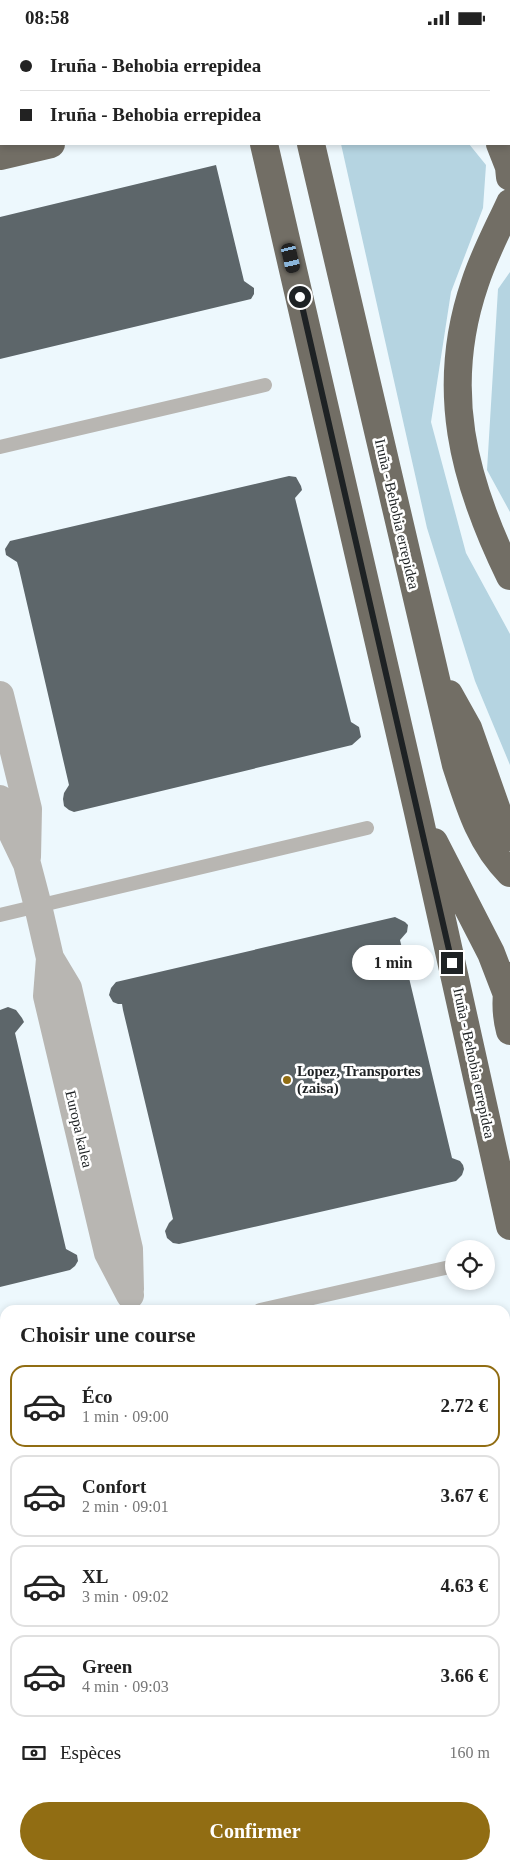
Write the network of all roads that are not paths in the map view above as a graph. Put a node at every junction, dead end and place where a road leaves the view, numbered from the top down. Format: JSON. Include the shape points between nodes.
{"nodes":[{"id":1,"x":47,"y":145,"type":"edge"},
{"id":2,"x":264,"y":145,"type":"edge"},
{"id":3,"x":311,"y":145,"type":"edge"},
{"id":4,"x":500,"y":145,"type":"edge"},
{"id":5,"x":0,"y":156,"type":"edge"},
{"id":6,"x":510,"y":177,"type":"edge"},
{"id":7,"x":507,"y":214,"type":"edge"},
{"id":8,"x":264,"y":385,"type":"dead end"},
{"id":9,"x":0,"y":447,"type":"edge"},
{"id":10,"x":510,"y":576,"type":"edge"},
{"id":11,"x":433,"y":665,"type":"junction"},
{"id":12,"x":0,"y":695,"type":"edge"},
{"id":13,"x":0,"y":799,"type":"edge"},
{"id":14,"x":418,"y":812,"type":"junction"},
{"id":15,"x":367,"y":828,"type":"dead end"},
{"id":16,"x":510,"y":837,"type":"edge"},
{"id":17,"x":27,"y":864,"type":"junction"},
{"id":18,"x":510,"y":873,"type":"edge"},
{"id":19,"x":38,"y":906,"type":"junction"},
{"id":20,"x":0,"y":915,"type":"edge"},
{"id":21,"x":508,"y":984,"type":"edge"},
{"id":22,"x":510,"y":1031,"type":"edge"},
{"id":23,"x":510,"y":1226,"type":"edge"},
{"id":24,"x":445,"y":1268,"type":"edge"},
{"id":25,"x":131,"y":1303,"type":"edge"},
{"id":26,"x":282,"y":1305,"type":"edge"}],
"edges":[{"from":1,"to":5,"type":"highway"},
{"from":2,"to":14,"type":"highway","name":"Iruña - Behobia errepidea"},
{"from":3,"to":11,"type":"highway","name":"Iruña - Behobia errepidea"},
{"from":4,"to":6,"type":"highway"},
{"from":7,"to":10,"type":"highway","via":[[474,283],[466,313],[458,375],[459,414],[473,489]]},
{"from":8,"to":9,"type":"lane"},
{"from":11,"to":16,"type":"highway","via":[[468,728],[496,809]]},
{"from":11,"to":18,"type":"highway","name":"Iruña - Behobia errepidea","via":[[456,765],[472,815],[484,839]]},
{"from":12,"to":17,"type":"street","name":"Europa kalea","via":[[28,809]]},
{"from":13,"to":17,"type":"street","name":"Europa kalea","via":[[5,818]]},
{"from":14,"to":21,"type":"highway","name":"Iruña - Behobia errepidea"},
{"from":14,"to":23,"type":"highway","name":"Iruña - Behobia errepidea"},
{"from":15,"to":19,"type":"lane"},
{"from":17,"to":19,"type":"street","name":"Europa kalea"},
{"from":19,"to":20,"type":"lane"},
{"from":19,"to":25,"type":"street","name":"Europa kalea","via":[[50,957],[48,996],[108,1253]]},
{"from":21,"to":22,"type":"highway","name":"Iruña - Behobia errepidea","via":[[506,1015]]},
{"from":24,"to":26,"type":"lane"}]}
